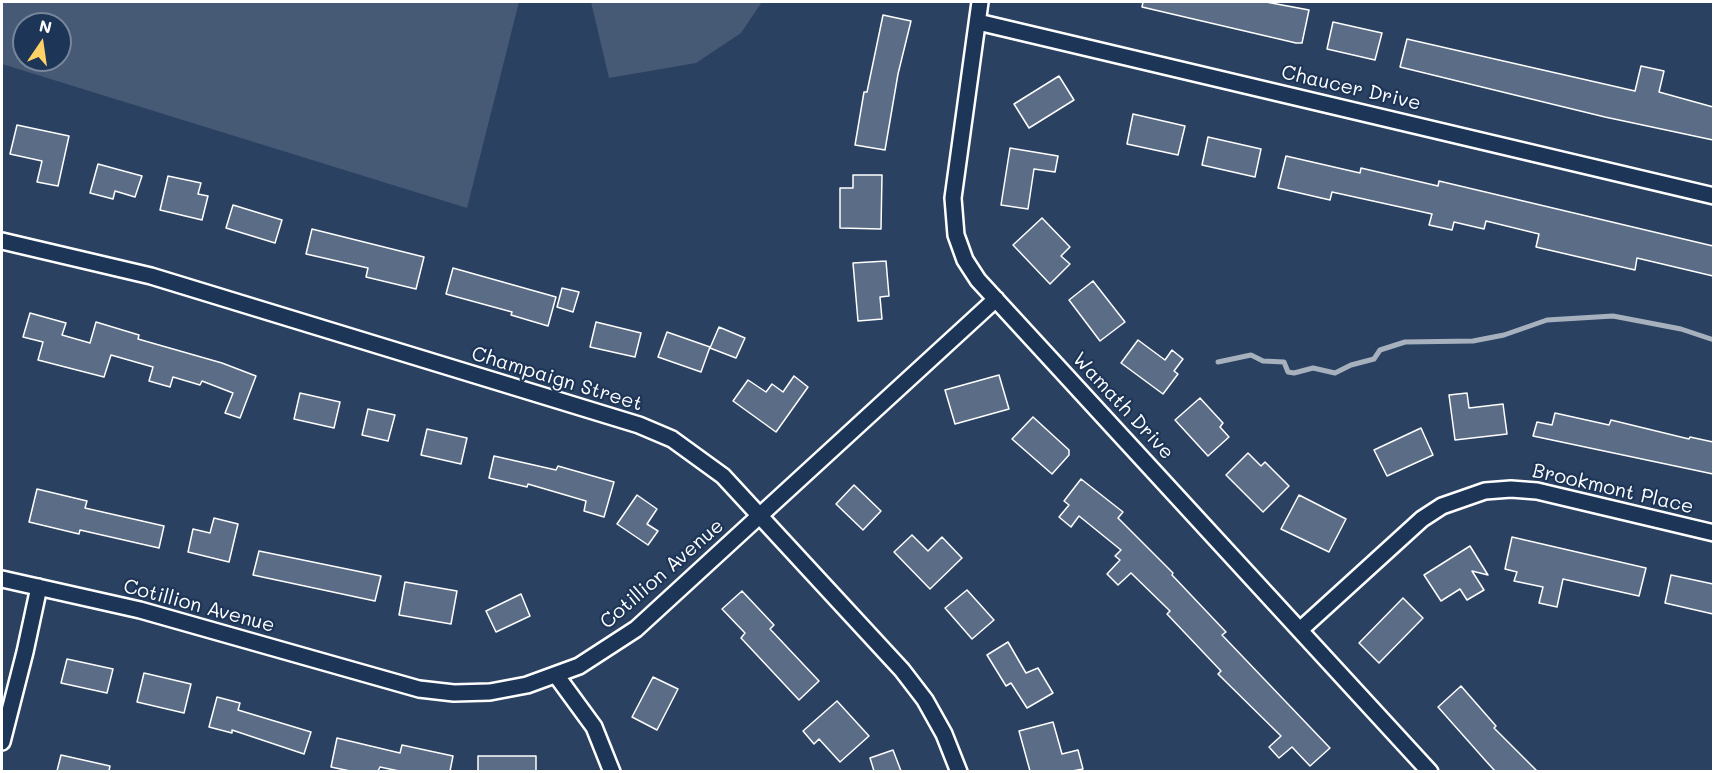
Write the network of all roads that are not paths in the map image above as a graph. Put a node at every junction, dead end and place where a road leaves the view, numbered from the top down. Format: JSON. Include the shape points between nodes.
{"nodes":[{"id":1,"x":980,"y":2,"type":"edge"},
{"id":2,"x":978,"y":22,"type":"junction"},
{"id":3,"x":1713,"y":196,"type":"edge"},
{"id":4,"x":2,"y":241,"type":"edge"},
{"id":5,"x":996,"y":299,"type":"junction"},
{"id":6,"x":760,"y":516,"type":"junction"},
{"id":7,"x":1713,"y":533,"type":"edge"},
{"id":8,"x":2,"y":579,"type":"edge"},
{"id":9,"x":39,"y":587,"type":"junction"},
{"id":10,"x":1300,"y":630,"type":"junction"},
{"id":11,"x":556,"y":675,"type":"junction"},
{"id":12,"x":2,"y":742,"type":"edge"},
{"id":13,"x":612,"y":771,"type":"edge"},
{"id":14,"x":959,"y":771,"type":"edge"},
{"id":15,"x":1430,"y":771,"type":"edge"}],
"edges":[{"from":1,"to":2,"type":"street","name":"Wamath Drive"},
{"from":2,"to":3,"type":"street","name":"Chaucer Drive"},
{"from":2,"to":5,"type":"street","name":"Wamath Drive","via":[[953,198],[953,223],[965,260]]},
{"from":4,"to":6,"type":"street","name":"Champaign Street","via":[[151,276],[639,425],[672,440],[710,465]]},
{"from":5,"to":6,"type":"street","name":"Cotillion Avenue"},
{"from":5,"to":10,"type":"street","name":"Wamath Drive"},
{"from":6,"to":11,"type":"street","name":"Cotillion Avenue","via":[[636,629],[606,651]]},
{"from":6,"to":14,"type":"street","name":"Champaign Street","via":[[902,670],[925,700]]},
{"from":7,"to":10,"type":"street","name":"Brookmont Place","via":[[1537,491],[1511,489],[1464,496],[1422,519]]},
{"from":8,"to":9,"type":"street","name":"Cotillion Avenue"},
{"from":9,"to":11,"type":"street","name":"Cotillion Avenue","via":[[195,624],[418,689],[490,692]]},
{"from":9,"to":12,"type":"street"},
{"from":10,"to":15,"type":"street","name":"Wamath Drive"},
{"from":11,"to":13,"type":"street","via":[[594,727]]}]}
